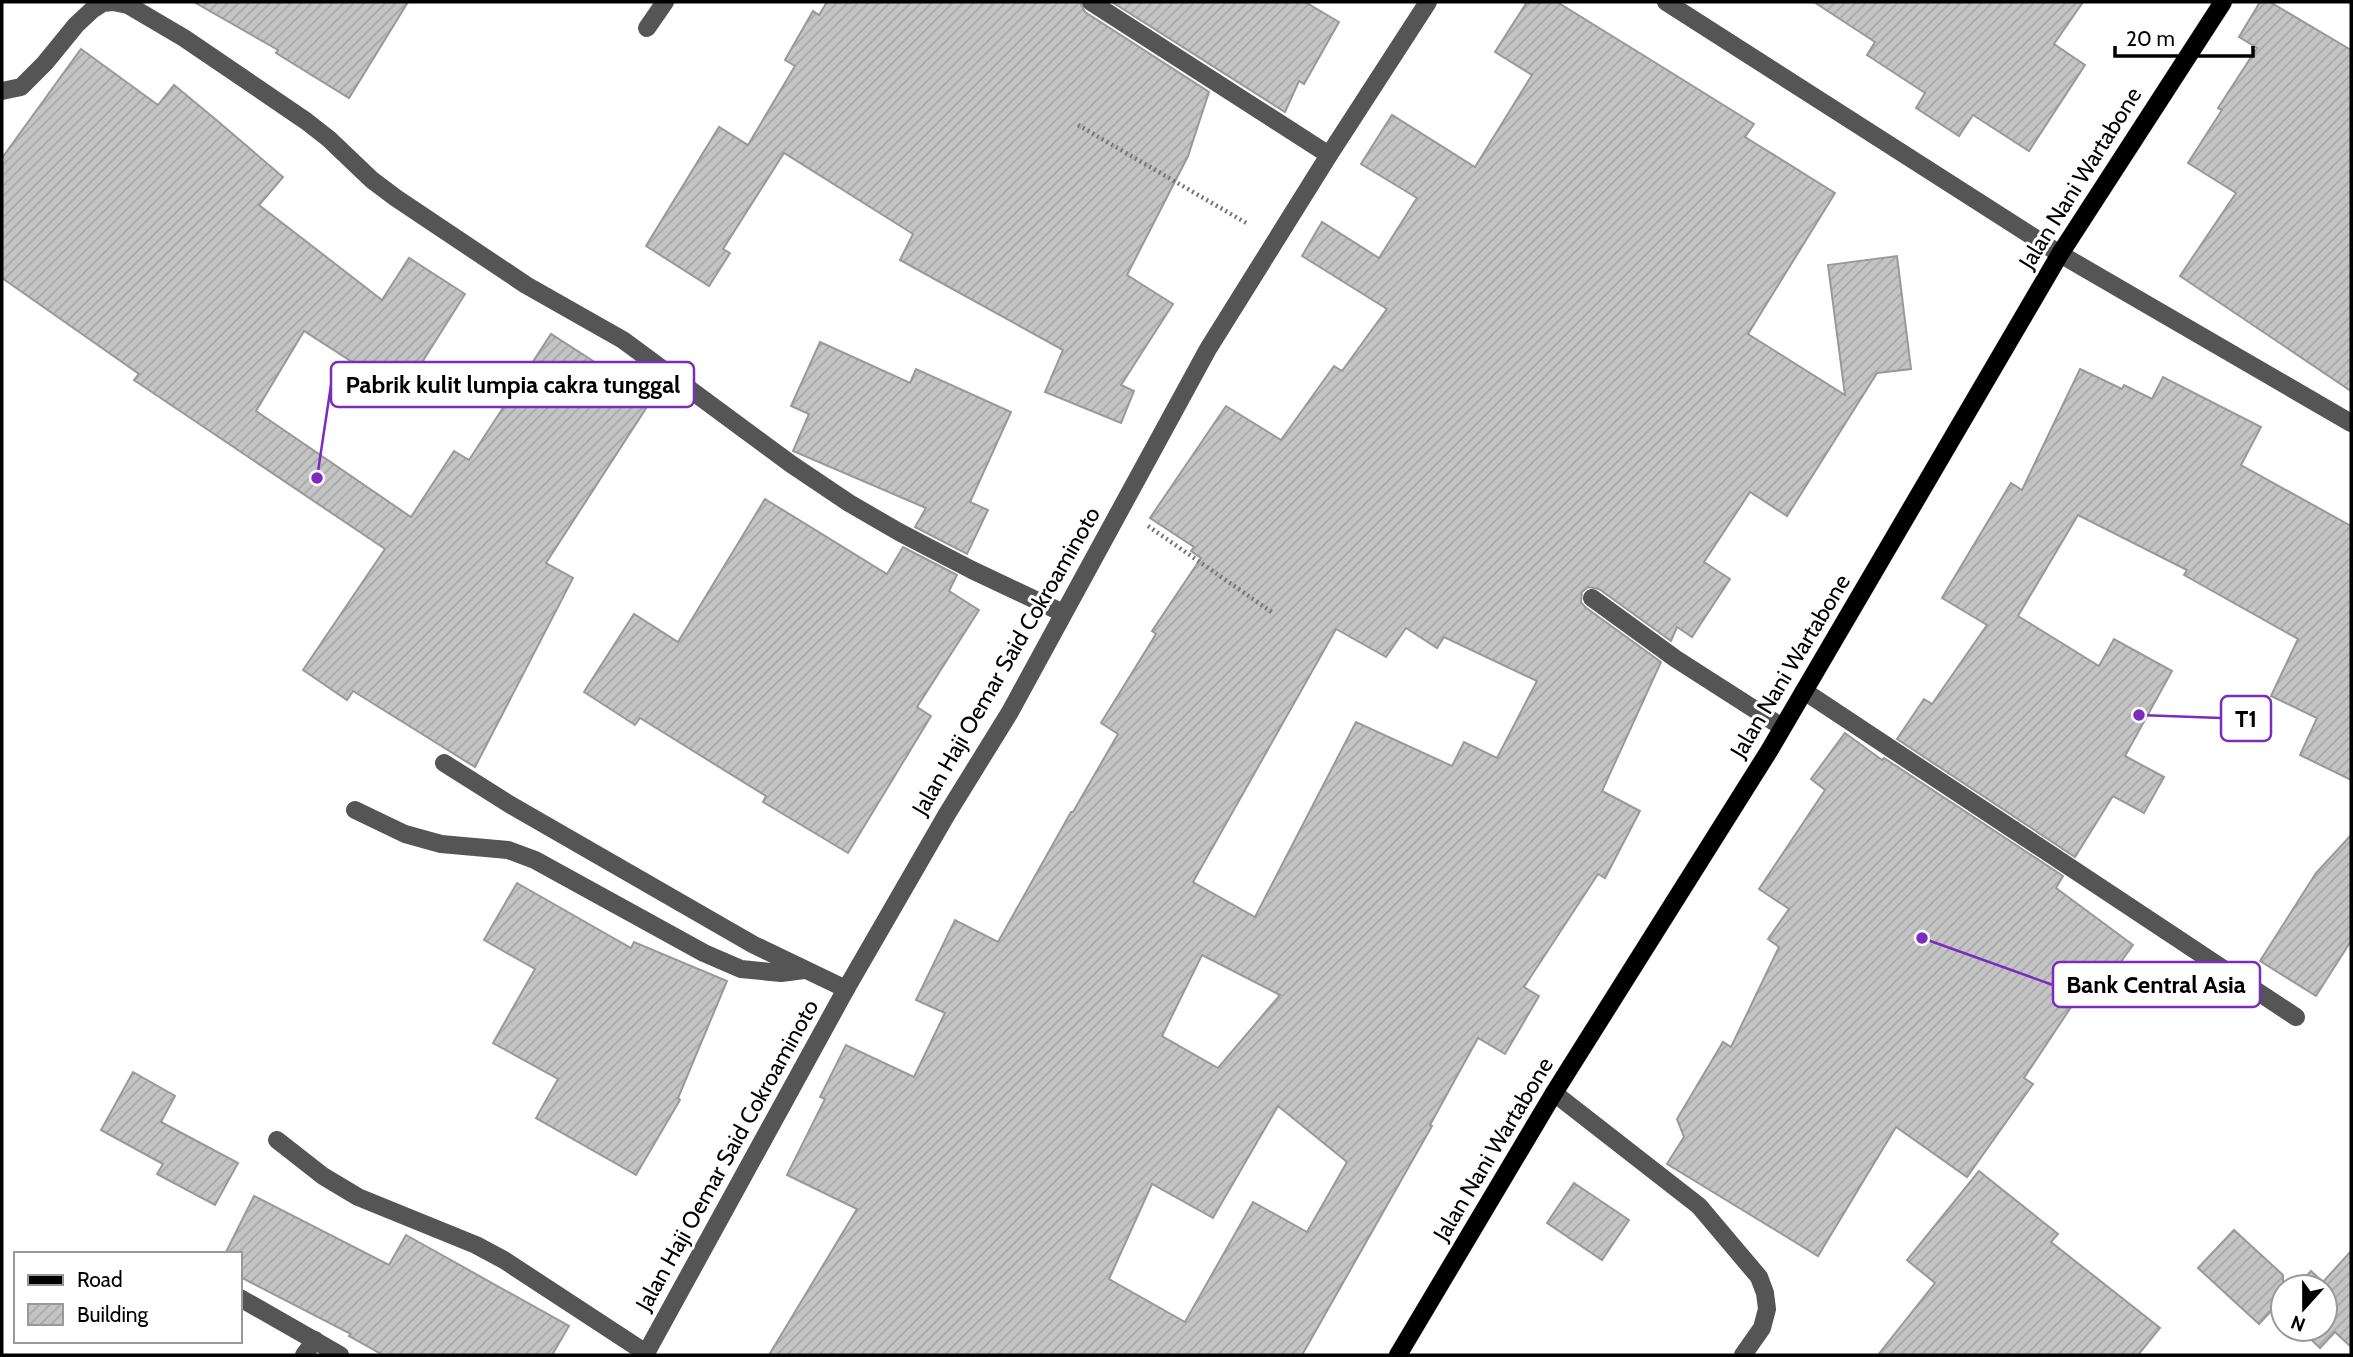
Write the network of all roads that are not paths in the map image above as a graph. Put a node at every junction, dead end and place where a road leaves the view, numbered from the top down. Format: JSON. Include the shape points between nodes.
{"nodes":[{"id":1,"x":665,"y":2,"type":"edge"},
{"id":2,"x":1091,"y":2,"type":"edge"},
{"id":3,"x":1428,"y":2,"type":"edge"},
{"id":4,"x":1666,"y":2,"type":"edge"},
{"id":5,"x":2223,"y":2,"type":"edge"},
{"id":6,"x":647,"y":28,"type":"dead end"},
{"id":7,"x":2,"y":92,"type":"edge"},
{"id":8,"x":1329,"y":155,"type":"junction"},
{"id":9,"x":2060,"y":254,"type":"junction"},
{"id":10,"x":2351,"y":423,"type":"edge"},
{"id":11,"x":1592,"y":598,"type":"dead end"},
{"id":12,"x":1063,"y":613,"type":"junction"},
{"id":13,"x":1804,"y":691,"type":"junction"},
{"id":14,"x":1782,"y":727,"type":"junction"},
{"id":15,"x":444,"y":763,"type":"dead end"},
{"id":16,"x":355,"y":810,"type":"dead end"},
{"id":17,"x":804,"y":970,"type":"junction"},
{"id":18,"x":846,"y":989,"type":"junction"},
{"id":19,"x":2296,"y":1017,"type":"dead end"},
{"id":20,"x":1554,"y":1093,"type":"junction"},
{"id":21,"x":277,"y":1140,"type":"dead end"},
{"id":22,"x":242,"y":1299,"type":"edge"},
{"id":23,"x":309,"y":1348,"type":"edge"},
{"id":24,"x":646,"y":1354,"type":"edge"},
{"id":25,"x":340,"y":1355,"type":"edge"},
{"id":26,"x":1398,"y":1355,"type":"edge"},
{"id":27,"x":1743,"y":1355,"type":"edge"}],
"edges":[{"from":1,"to":6,"type":"street"},
{"from":2,"to":8,"type":"street"},
{"from":3,"to":8,"type":"street","name":"Jalan Haji Oemar Said Cokroaminoto"},
{"from":4,"to":9,"type":"street"},
{"from":5,"to":9,"type":"main road","name":"Jalan Nani Wartabone"},
{"from":7,"to":12,"type":"street","via":[[21,88],[92,10],[103,3],[128,5],[306,121],[396,198],[526,285],[623,340],[849,503]]},
{"from":8,"to":12,"type":"street","name":"Jalan Haji Oemar Said Cokroaminoto","via":[[1208,349]]},
{"from":9,"to":10,"type":"street"},
{"from":9,"to":13,"type":"main road","name":"Jalan Nani Wartabone"},
{"from":11,"to":14,"type":"street"},
{"from":12,"to":18,"type":"street","name":"Jalan Haji Oemar Said Cokroaminoto","via":[[1010,712]]},
{"from":13,"to":14,"type":"main road","name":"Jalan Nani Wartabone"},
{"from":13,"to":19,"type":"street"},
{"from":14,"to":20,"type":"main road","name":"Jalan Nani Wartabone"},
{"from":15,"to":17,"type":"street","via":[[601,858]]},
{"from":16,"to":17,"type":"street","via":[[405,834],[440,844],[508,850],[535,860],[741,969]]},
{"from":17,"to":18,"type":"street"},
{"from":18,"to":24,"type":"street","name":"Jalan Haji Oemar Said Cokroaminoto"},
{"from":20,"to":26,"type":"main road","name":"Jalan Nani Wartabone"},
{"from":20,"to":27,"type":"street","via":[[1699,1206],[1759,1277],[1767,1308],[1762,1328]]},
{"from":21,"to":24,"type":"street","via":[[358,1197],[504,1260]]},
{"from":22,"to":23,"type":"street"},
{"from":23,"to":25,"type":"street"}]}
